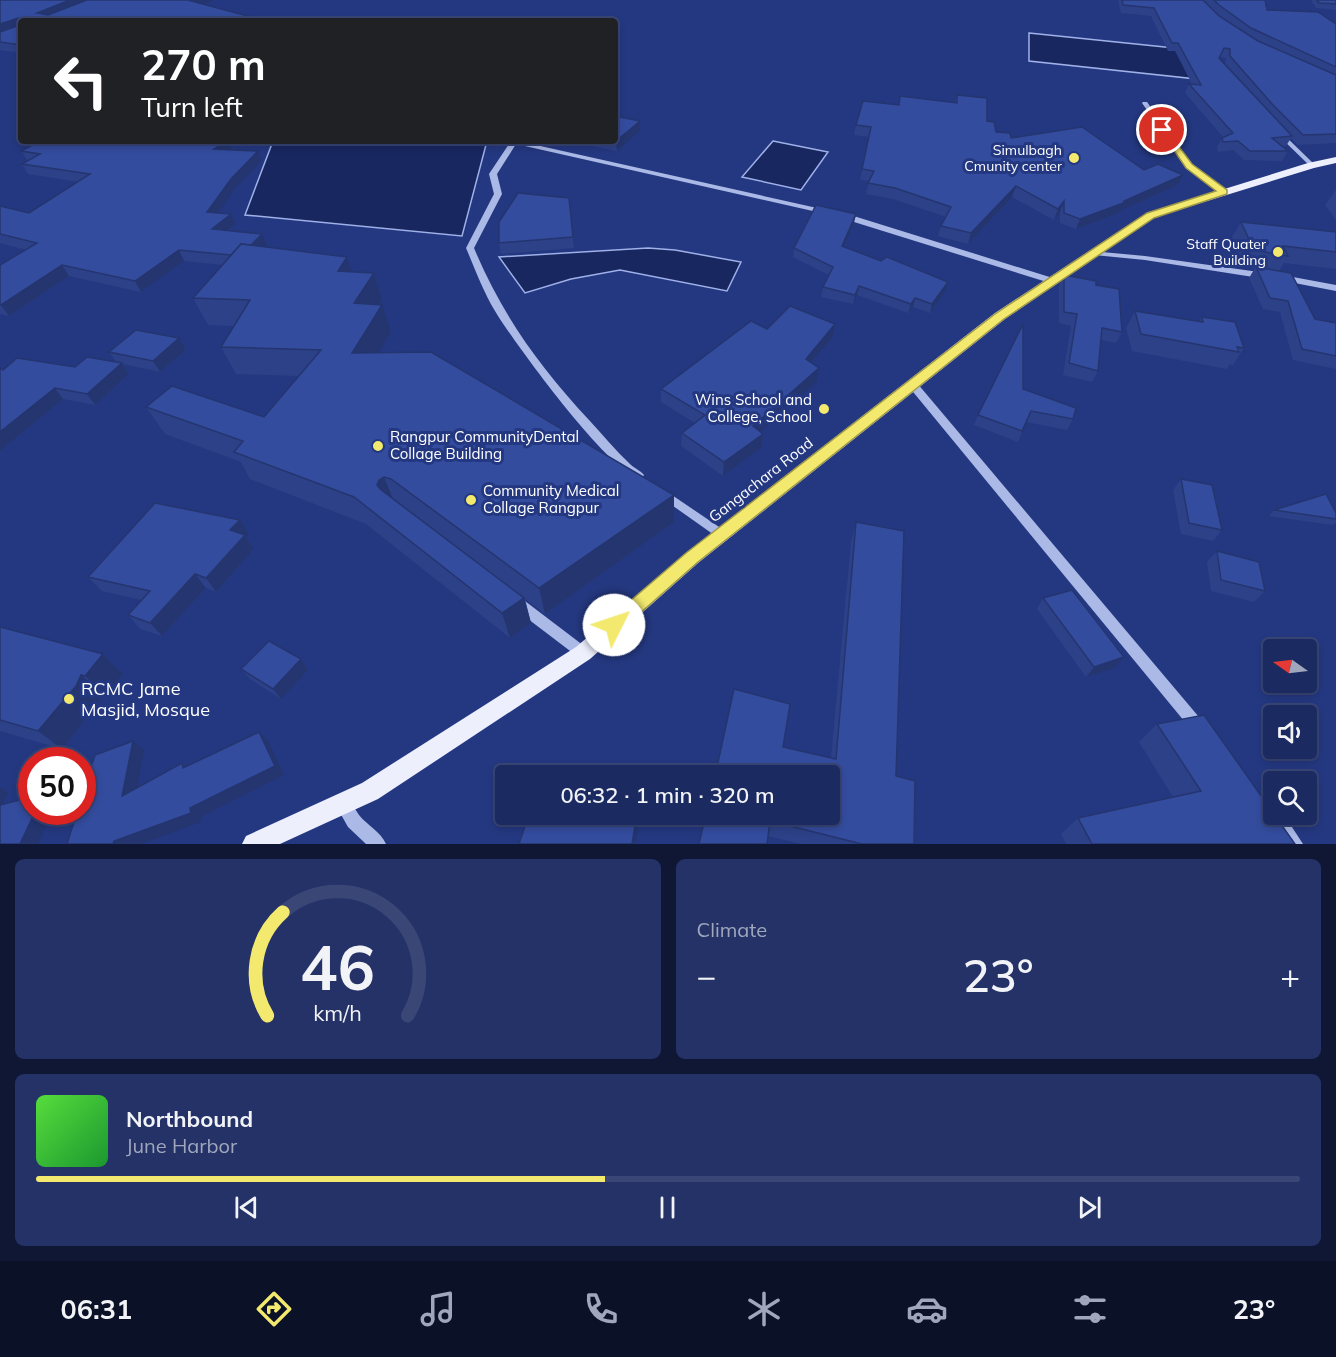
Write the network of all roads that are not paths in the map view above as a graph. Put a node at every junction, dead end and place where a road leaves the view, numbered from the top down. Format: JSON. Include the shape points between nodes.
{"nodes":[{"id":1,"x":1145,"y":103,"type":"dead end"},
{"id":2,"x":1274,"y":127,"type":"edge"},
{"id":3,"x":514,"y":144,"type":"edge"},
{"id":4,"x":524,"y":144,"type":"edge"},
{"id":5,"x":1336,"y":160,"type":"edge"},
{"id":6,"x":1312,"y":165,"type":"junction"},
{"id":7,"x":1223,"y":192,"type":"junction"},
{"id":8,"x":1094,"y":253,"type":"junction"},
{"id":9,"x":1053,"y":281,"type":"junction"},
{"id":10,"x":1336,"y":288,"type":"edge"},
{"id":11,"x":913,"y":385,"type":"junction"},
{"id":12,"x":646,"y":481,"type":"edge"},
{"id":13,"x":655,"y":488,"type":"edge"},
{"id":14,"x":721,"y":534,"type":"junction"},
{"id":15,"x":508,"y":596,"type":"edge"},
{"id":16,"x":583,"y":652,"type":"junction"},
{"id":17,"x":1211,"y":743,"type":"edge"},
{"id":18,"x":343,"y":804,"type":"junction"},
{"id":19,"x":1279,"y":825,"type":"edge"},
{"id":20,"x":254,"y":844,"type":"edge"},
{"id":21,"x":378,"y":844,"type":"edge"},
{"id":22,"x":1295,"y":844,"type":"edge"}],
"edges":[{"from":1,"to":7,"type":"street","via":[[1189,166]]},
{"from":2,"to":6,"type":"street"},
{"from":3,"to":12,"type":"street","via":[[493,174],[498,194],[470,248],[478,271],[510,327],[560,396],[627,468]]},
{"from":4,"to":9,"type":"street","via":[[868,221]]},
{"from":5,"to":6,"type":"main road","name":"Gangachara Road"},
{"from":6,"to":7,"type":"main road","name":"Gangachara Road"},
{"from":7,"to":8,"type":"main road","name":"Gangachara Road","via":[[1150,215]]},
{"from":8,"to":9,"type":"main road","name":"Gangachara Road"},
{"from":8,"to":10,"type":"street","via":[[1224,268]]},
{"from":9,"to":11,"type":"main road","name":"Gangachara Road","via":[[1000,316]]},
{"from":11,"to":14,"type":"main road","name":"Gangachara Road"},
{"from":11,"to":17,"type":"street"},
{"from":13,"to":14,"type":"street"},
{"from":14,"to":16,"type":"main road","name":"Gangachara Road"},
{"from":15,"to":16,"type":"street"},
{"from":16,"to":18,"type":"main road","name":"Gangachara Road","via":[[370,791]]},
{"from":18,"to":20,"type":"main road","name":"Gangachara Road"},
{"from":18,"to":21,"type":"street"},
{"from":19,"to":22,"type":"street"}]}
